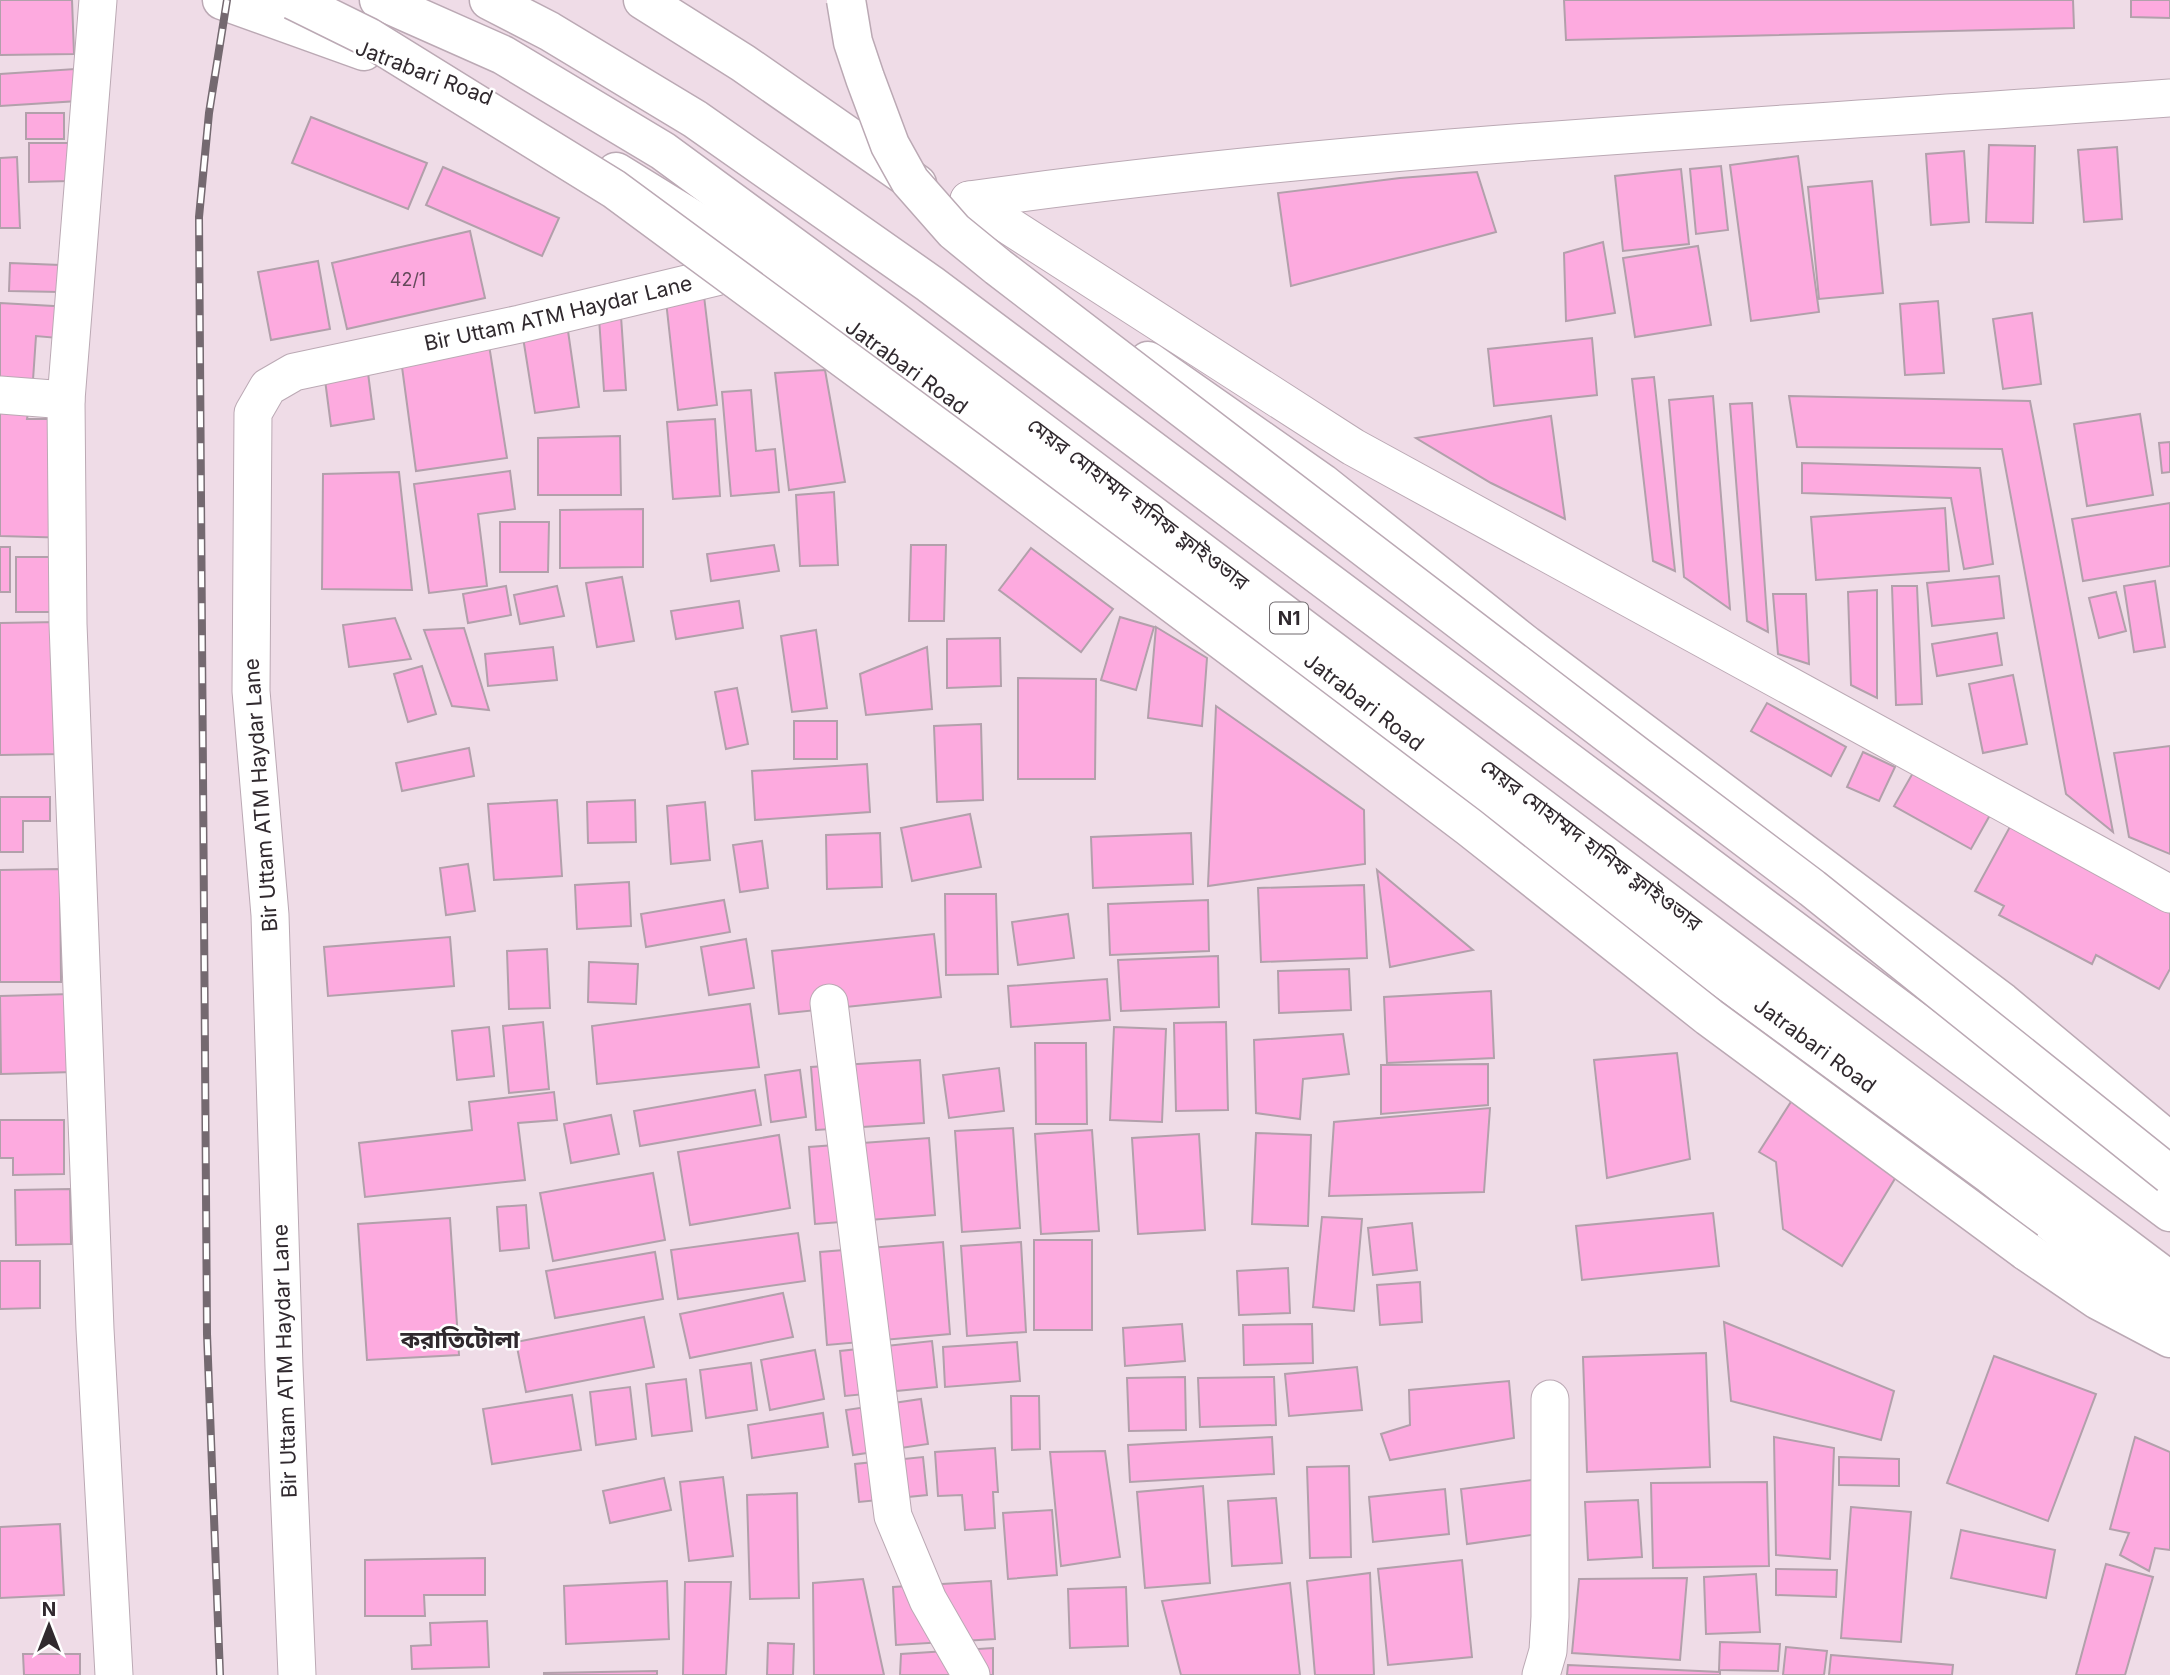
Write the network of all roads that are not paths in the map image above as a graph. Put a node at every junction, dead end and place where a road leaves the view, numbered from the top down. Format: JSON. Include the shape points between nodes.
{"nodes":[{"id":1,"x":98,"y":0,"type":"edge"},
{"id":2,"x":222,"y":0,"type":"edge"},
{"id":3,"x":293,"y":0,"type":"edge"},
{"id":4,"x":379,"y":0,"type":"edge"},
{"id":5,"x":489,"y":0,"type":"edge"},
{"id":6,"x":643,"y":0,"type":"edge"},
{"id":7,"x":846,"y":0,"type":"edge"},
{"id":8,"x":2170,"y":98,"type":"edge"},
{"id":9,"x":762,"y":262,"type":"junction"},
{"id":10,"x":0,"y":395,"type":"edge"},
{"id":11,"x":66,"y":400,"type":"junction"},
{"id":12,"x":1353,"y":447,"type":"junction"},
{"id":13,"x":1322,"y":483,"type":"junction"},
{"id":14,"x":2170,"y":894,"type":"edge"},
{"id":15,"x":829,"y":1003,"type":"dead end"},
{"id":16,"x":2170,"y":1142,"type":"edge"},
{"id":17,"x":2170,"y":1175,"type":"edge"},
{"id":18,"x":2170,"y":1212,"type":"edge"},
{"id":19,"x":2170,"y":1281,"type":"edge"},
{"id":20,"x":2170,"y":1315,"type":"edge"},
{"id":21,"x":2170,"y":1338,"type":"edge"},
{"id":22,"x":1550,"y":1399,"type":"dead end"},
{"id":23,"x":114,"y":1675,"type":"edge"},
{"id":24,"x":296,"y":1675,"type":"edge"},
{"id":25,"x":971,"y":1675,"type":"edge"},
{"id":26,"x":1541,"y":1675,"type":"edge"}],
"edges":[{"from":1,"to":11,"type":"street"},
{"from":2,"to":9,"type":"main road","name":"Jatrabari Road","via":[[509,105]]},
{"from":3,"to":21,"type":"main road","bridge":true,"via":[[368,37],[625,197],[1222,640],[1709,1017],[2026,1251],[2098,1300]]},
{"from":4,"to":19,"type":"main road","name":"মেয়র মোহাম্মদ হানিফ ফ্লাইওভার","number":"N1","via":[[503,55],[663,151]]},
{"from":5,"to":18,"type":"main road","number":"N1","via":[[695,119],[930,284]]},
{"from":6,"to":13,"type":"main road","via":[[743,63],[944,204],[1063,301]]},
{"from":7,"to":17,"type":"main road","bridge":true,"via":[[853,42],[890,145],[910,181],[954,231],[1812,888]]},
{"from":8,"to":12,"type":"street","via":[[1255,164],[969,200]]},
{"from":9,"to":20,"type":"main road","name":"Jatrabari Road","via":[[1312,662],[1652,926],[1991,1175]]},
{"from":9,"to":24,"type":"street","name":"Bir Uttam ATM Haydar Lane","via":[[520,324],[294,372],[268,387],[253,412],[251,691],[270,915]]},
{"from":10,"to":11,"type":"street"},
{"from":11,"to":23,"type":"street","via":[[68,624],[95,1329]]},
{"from":12,"to":13,"type":"street"},
{"from":12,"to":14,"type":"street"},
{"from":13,"to":16,"type":"main road","via":[[1526,645],[2002,1002]]},
{"from":15,"to":25,"type":"street","via":[[893,1516],[928,1600]]},
{"from":22,"to":26,"type":"street","via":[[1550,1617]]}]}
